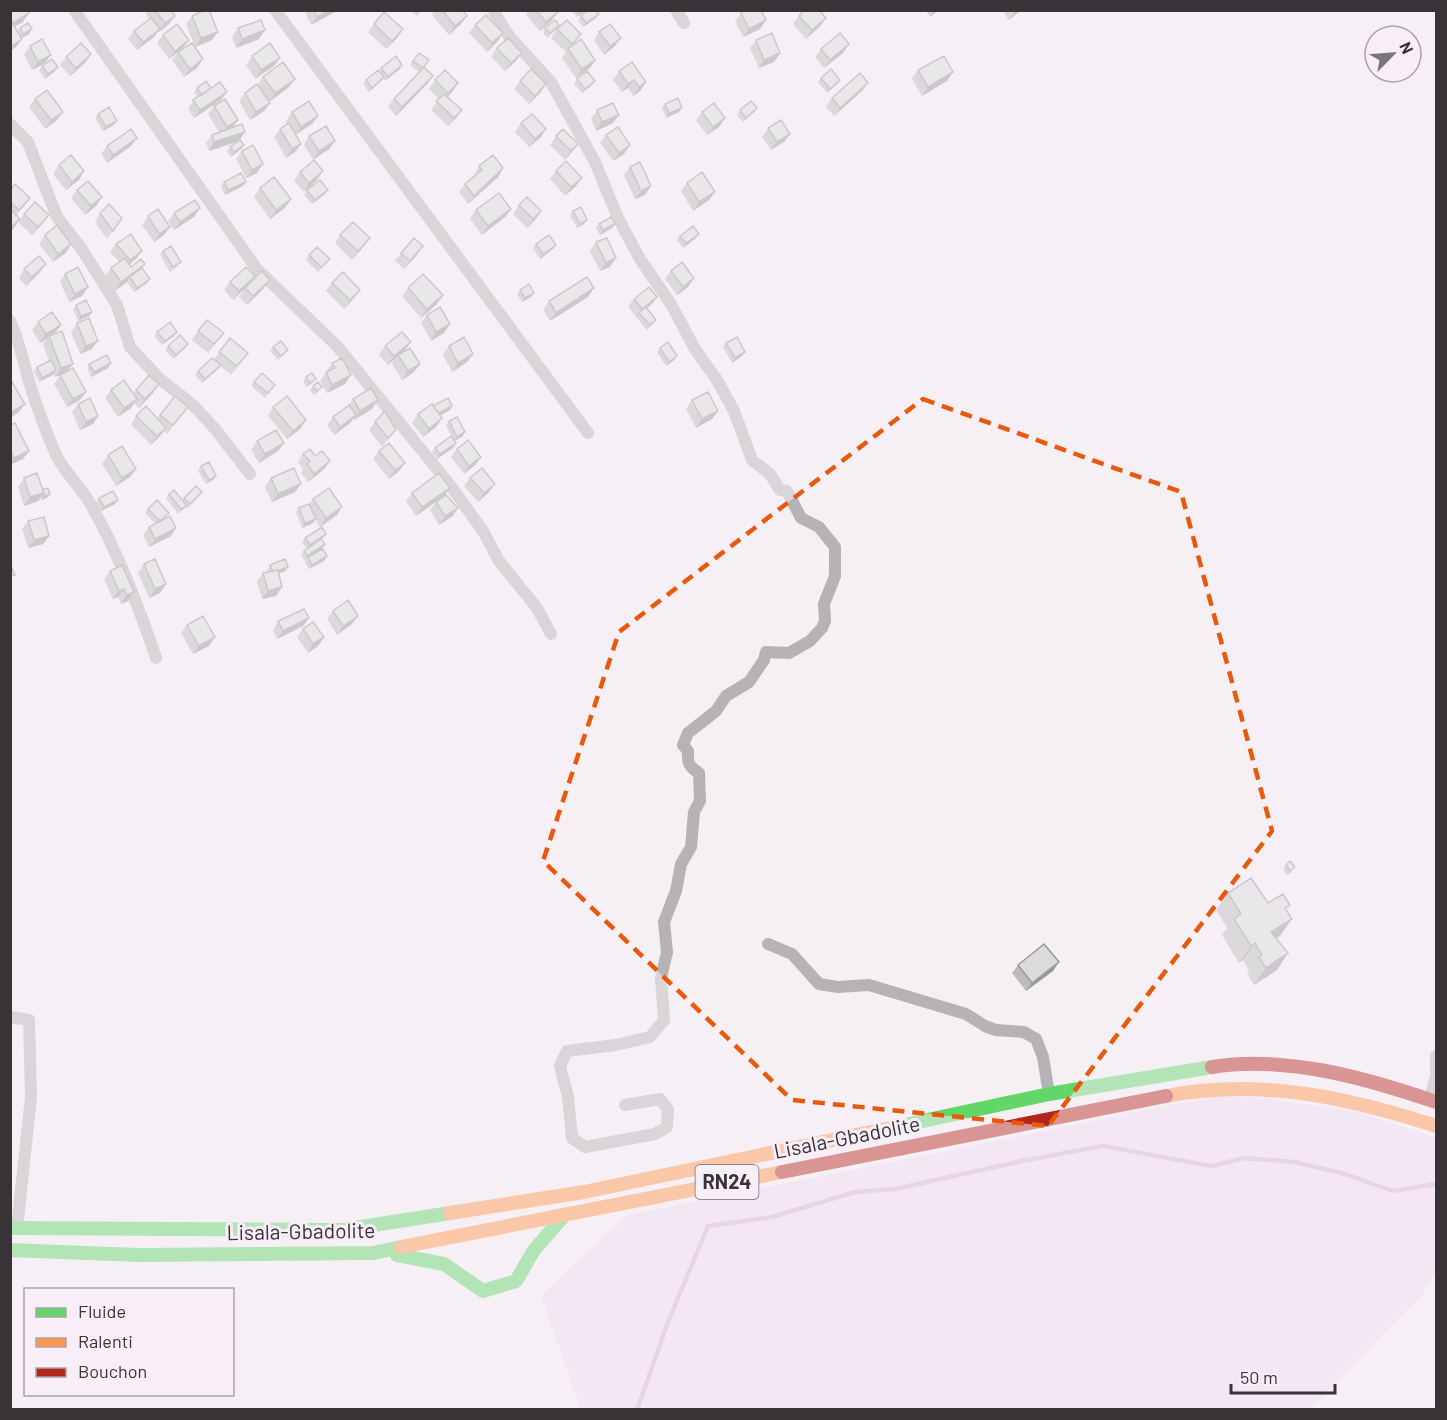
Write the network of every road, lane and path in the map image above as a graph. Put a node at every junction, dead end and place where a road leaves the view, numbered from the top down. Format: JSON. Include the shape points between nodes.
{"nodes":[{"id":1,"x":74,"y":10,"type":"edge"},
{"id":2,"x":275,"y":10,"type":"edge"},
{"id":3,"x":493,"y":10,"type":"edge"},
{"id":4,"x":676,"y":10,"type":"edge"},
{"id":5,"x":684,"y":23,"type":"dead end"},
{"id":6,"x":10,"y":124,"type":"edge"},
{"id":7,"x":10,"y":321,"type":"edge"},
{"id":8,"x":588,"y":433,"type":"dead end"},
{"id":9,"x":250,"y":474,"type":"dead end"},
{"id":10,"x":551,"y":634,"type":"dead end"},
{"id":11,"x":156,"y":658,"type":"dead end"},
{"id":12,"x":768,"y":944,"type":"dead end"},
{"id":13,"x":10,"y":1017,"type":"edge"},
{"id":14,"x":1437,"y":1056,"type":"edge"},
{"id":15,"x":1049,"y":1094,"type":"junction"},
{"id":16,"x":1433,"y":1100,"type":"edge"},
{"id":17,"x":625,"y":1105,"type":"dead end"},
{"id":18,"x":1437,"y":1126,"type":"edge"},
{"id":19,"x":563,"y":1217,"type":"junction"},
{"id":20,"x":14,"y":1228,"type":"edge"},
{"id":21,"x":108,"y":1230,"type":"junction"},
{"id":22,"x":10,"y":1250,"type":"edge"},
{"id":23,"x":373,"y":1253,"type":"junction"},
{"id":24,"x":111,"y":1254,"type":"junction"}],
"edges":[{"from":1,"to":10,"type":"street","via":[[257,269],[338,347],[450,485]]},
{"from":2,"to":8,"type":"street"},
{"from":3,"to":17,"type":"street","via":[[508,36],[551,82],[595,162],[640,259],[734,411],[752,460],[770,474],[780,490],[787,491],[801,518],[819,527],[835,547],[835,576],[824,604],[822,628],[789,653],[766,652],[749,682],[726,696],[716,711],[688,732],[683,745],[688,751],[687,761],[699,773],[700,801],[694,812],[691,847],[681,864],[664,922],[664,1020],[650,1037],[567,1051],[560,1066],[572,1138],[585,1147],[655,1134],[667,1126],[669,1109],[660,1099]]},
{"from":4,"to":5,"type":"street"},
{"from":6,"to":9,"type":"street","via":[[28,142],[57,217],[117,305],[130,347],[160,379],[194,406]]},
{"from":7,"to":11,"type":"street","via":[[21,345],[46,433],[65,470],[90,504],[116,556],[135,595]]},
{"from":12,"to":15,"type":"street","via":[[792,954],[819,984],[869,985],[966,1014],[996,1030],[1024,1032],[1036,1039]]},
{"from":13,"to":20,"type":"street","via":[[29,1020],[31,1097]]},
{"from":14,"to":16,"type":"street"},
{"from":15,"to":16,"type":"main road","name":"Lisala-Gbadolite","number":"RN24","via":[[1236,1063],[1296,1066]]},
{"from":15,"to":21,"type":"main road","name":"Lisala-Gbadolite","number":"RN24","via":[[584,1192],[381,1225],[342,1230]]},
{"from":18,"to":19,"type":"main road","name":"Lisala-Gbadolite","number":"RN24","via":[[1371,1104],[1296,1089],[1224,1088]]},
{"from":19,"to":23,"type":"main road","name":"Lisala-Gbadolite","number":"RN24"},
{"from":19,"to":23,"type":"main road","via":[[534,1250],[516,1281],[483,1291],[453,1267],[434,1258]]},
{"from":20,"to":21,"type":"main road","name":"Lisala-Gbadolite","number":"RN24"},
{"from":21,"to":24,"type":"main road"},
{"from":22,"to":24,"type":"main road","name":"Lisala-Gbadolite","number":"RN24"},
{"from":23,"to":24,"type":"main road","name":"Lisala-Gbadolite","number":"RN24"}]}
